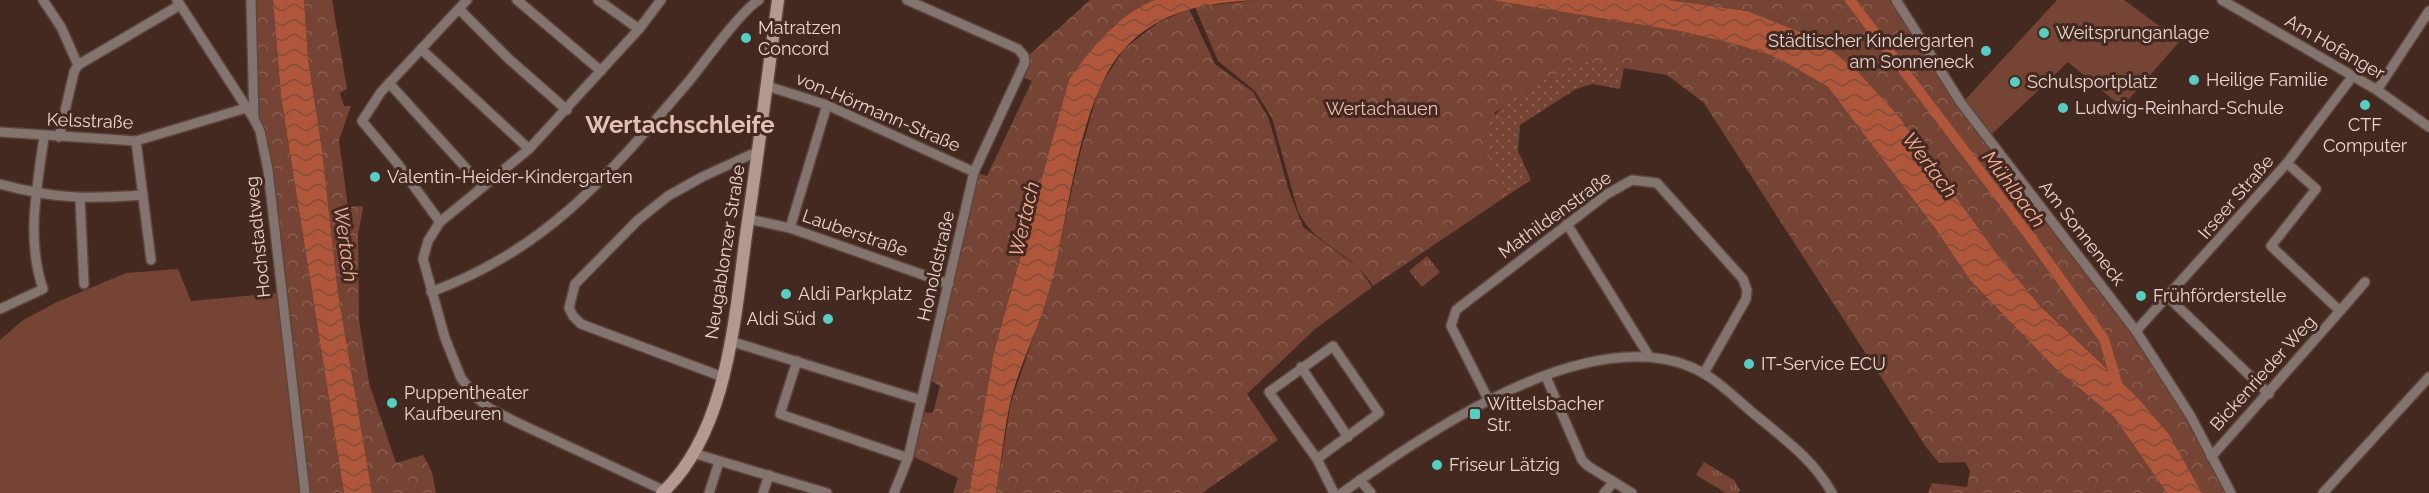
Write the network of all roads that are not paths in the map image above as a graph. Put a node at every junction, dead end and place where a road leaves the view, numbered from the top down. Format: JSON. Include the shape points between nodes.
{"nodes":[{"id":1,"x":43,"y":0,"type":"edge"},
{"id":2,"x":251,"y":0,"type":"edge"},
{"id":3,"x":467,"y":0,"type":"edge"},
{"id":4,"x":517,"y":0,"type":"edge"},
{"id":5,"x":598,"y":0,"type":"edge"},
{"id":6,"x":661,"y":0,"type":"edge"},
{"id":7,"x":759,"y":0,"type":"edge"},
{"id":8,"x":778,"y":0,"type":"edge"},
{"id":9,"x":907,"y":0,"type":"edge"},
{"id":10,"x":1896,"y":0,"type":"edge"},
{"id":11,"x":2226,"y":1,"type":"edge"},
{"id":12,"x":178,"y":3,"type":"edge"},
{"id":13,"x":459,"y":9,"type":"junction"},
{"id":14,"x":2429,"y":11,"type":"edge"},
{"id":15,"x":639,"y":29,"type":"junction"},
{"id":16,"x":421,"y":49,"type":"junction"},
{"id":17,"x":78,"y":64,"type":"junction"},
{"id":18,"x":601,"y":71,"type":"junction"},
{"id":19,"x":2352,"y":77,"type":"junction"},
{"id":20,"x":389,"y":83,"type":"junction"},
{"id":21,"x":767,"y":86,"type":"junction"},
{"id":22,"x":2378,"y":90,"type":"junction"},
{"id":23,"x":828,"y":105,"type":"junction"},
{"id":24,"x":246,"y":108,"type":"junction"},
{"id":25,"x":567,"y":110,"type":"junction"},
{"id":26,"x":254,"y":119,"type":"junction"},
{"id":27,"x":2429,"y":127,"type":"edge"},
{"id":28,"x":0,"y":132,"type":"edge"},
{"id":29,"x":44,"y":137,"type":"junction"},
{"id":30,"x":59,"y":137,"type":"junction"},
{"id":31,"x":136,"y":141,"type":"junction"},
{"id":32,"x":530,"y":149,"type":"junction"},
{"id":33,"x":759,"y":154,"type":"junction"},
{"id":34,"x":2287,"y":163,"type":"junction"},
{"id":35,"x":974,"y":172,"type":"junction"},
{"id":36,"x":0,"y":184,"type":"edge"},
{"id":37,"x":483,"y":187,"type":"junction"},
{"id":38,"x":36,"y":194,"type":"junction"},
{"id":39,"x":143,"y":195,"type":"junction"},
{"id":40,"x":80,"y":199,"type":"junction"},
{"id":41,"x":748,"y":219,"type":"junction"},
{"id":42,"x":440,"y":222,"type":"junction"},
{"id":43,"x":1566,"y":224,"type":"junction"},
{"id":44,"x":790,"y":228,"type":"junction"},
{"id":45,"x":152,"y":260,"type":"dead end"},
{"id":46,"x":2365,"y":282,"type":"dead end"},
{"id":47,"x":84,"y":284,"type":"dead end"},
{"id":48,"x":949,"y":284,"type":"junction"},
{"id":49,"x":431,"y":292,"type":"junction"},
{"id":50,"x":2169,"y":298,"type":"junction"},
{"id":51,"x":0,"y":309,"type":"edge"},
{"id":52,"x":2340,"y":311,"type":"junction"},
{"id":53,"x":2136,"y":332,"type":"junction"},
{"id":54,"x":730,"y":341,"type":"junction"},
{"id":55,"x":1649,"y":356,"type":"junction"},
{"id":56,"x":797,"y":361,"type":"junction"},
{"id":57,"x":1301,"y":367,"type":"junction"},
{"id":58,"x":1704,"y":373,"type":"junction"},
{"id":59,"x":723,"y":377,"type":"junction"},
{"id":60,"x":1546,"y":377,"type":"junction"},
{"id":61,"x":2429,"y":377,"type":"edge"},
{"id":62,"x":2269,"y":394,"type":"junction"},
{"id":63,"x":1488,"y":399,"type":"junction"},
{"id":64,"x":921,"y":400,"type":"junction"},
{"id":65,"x":1348,"y":437,"type":"junction"},
{"id":66,"x":693,"y":453,"type":"junction"},
{"id":67,"x":2211,"y":457,"type":"junction"},
{"id":68,"x":908,"y":458,"type":"junction"},
{"id":69,"x":1317,"y":459,"type":"junction"},
{"id":70,"x":719,"y":462,"type":"junction"},
{"id":71,"x":769,"y":475,"type":"junction"},
{"id":72,"x":1360,"y":480,"type":"junction"},
{"id":73,"x":1614,"y":482,"type":"junction"},
{"id":74,"x":664,"y":492,"type":"edge"},
{"id":75,"x":305,"y":493,"type":"edge"},
{"id":76,"x":709,"y":493,"type":"edge"},
{"id":77,"x":763,"y":493,"type":"edge"},
{"id":78,"x":828,"y":493,"type":"edge"},
{"id":79,"x":894,"y":493,"type":"edge"},
{"id":80,"x":1334,"y":493,"type":"edge"},
{"id":81,"x":1342,"y":493,"type":"edge"},
{"id":82,"x":1371,"y":493,"type":"edge"},
{"id":83,"x":1604,"y":493,"type":"edge"},
{"id":84,"x":1632,"y":493,"type":"edge"},
{"id":85,"x":1832,"y":493,"type":"edge"},
{"id":86,"x":2231,"y":493,"type":"edge"},
{"id":87,"x":2323,"y":493,"type":"edge"}],
"edges":[{"from":1,"to":17,"type":"street"},
{"from":2,"to":26,"type":"street"},
{"from":3,"to":13,"type":"street"},
{"from":4,"to":18,"type":"street"},
{"from":5,"to":15,"type":"street"},
{"from":6,"to":15,"type":"street"},
{"from":7,"to":49,"type":"street","via":[[585,198],[518,251]]},
{"from":8,"to":21,"type":"street","name":"Neugablonzer Straße"},
{"from":9,"to":35,"type":"street","name":"Honoldstraße","via":[[1022,52],[1025,62]]},
{"from":10,"to":53,"type":"street","name":"Am Sonneneck","via":[[1960,103]]},
{"from":11,"to":19,"type":"street","name":"Am Hofanger"},
{"from":12,"to":17,"type":"street"},
{"from":12,"to":24,"type":"street","name":"Hochstadtweg"},
{"from":13,"to":16,"type":"street"},
{"from":13,"to":25,"type":"street"},
{"from":14,"to":22,"type":"street"},
{"from":15,"to":18,"type":"street"},
{"from":16,"to":20,"type":"street"},
{"from":16,"to":32,"type":"street"},
{"from":17,"to":30,"type":"street"},
{"from":18,"to":25,"type":"street"},
{"from":19,"to":22,"type":"street","name":"Am Hofanger"},
{"from":19,"to":34,"type":"street","name":"Irseer Straße"},
{"from":20,"to":37,"type":"street"},
{"from":20,"to":42,"type":"street","via":[[362,121]]},
{"from":21,"to":23,"type":"street","name":"von-Hörmann-Straße"},
{"from":21,"to":33,"type":"street","name":"Neugablonzer Straße"},
{"from":22,"to":27,"type":"street","name":"Am Hofanger"},
{"from":23,"to":35,"type":"street","name":"von-Hörmann-Straße"},
{"from":23,"to":44,"type":"street"},
{"from":24,"to":26,"type":"street","name":"Hochstadtweg"},
{"from":24,"to":31,"type":"street","name":"Kelsstraße"},
{"from":25,"to":32,"type":"street"},
{"from":26,"to":75,"type":"street","name":"Hochstadtweg","via":[[268,170]]},
{"from":28,"to":29,"type":"street","name":"Kelsstraße"},
{"from":29,"to":30,"type":"street","name":"Kelsstraße"},
{"from":29,"to":38,"type":"street"},
{"from":30,"to":31,"type":"street","name":"Kelsstraße"},
{"from":31,"to":39,"type":"street"},
{"from":32,"to":37,"type":"street"},
{"from":33,"to":41,"type":"street","name":"Neugablonzer Straße"},
{"from":33,"to":59,"type":"street","via":[[702,177],[668,196],[638,220],[575,284],[570,298],[572,315],[581,324]]},
{"from":34,"to":50,"type":"street","name":"Irseer Straße"},
{"from":34,"to":52,"type":"street","name":"Bickenrieder Weg","via":[[2316,189],[2271,246]]},
{"from":35,"to":48,"type":"street","name":"Honoldstraße"},
{"from":36,"to":38,"type":"street"},
{"from":37,"to":42,"type":"street"},
{"from":38,"to":40,"type":"street"},
{"from":38,"to":51,"type":"street","via":[[32,243],[44,289]]},
{"from":39,"to":40,"type":"street"},
{"from":39,"to":45,"type":"street"},
{"from":40,"to":47,"type":"street"},
{"from":41,"to":44,"type":"street","name":"Lauberstraße"},
{"from":41,"to":54,"type":"street","name":"Neugablonzer Straße"},
{"from":42,"to":49,"type":"street","via":[[423,259]]},
{"from":43,"to":55,"type":"street"},
{"from":43,"to":58,"type":"street","name":"Mathildenstraße","via":[[1632,180],[1657,183],[1743,279],[1747,290],[1746,299]]},
{"from":43,"to":63,"type":"street","name":"Mathildenstraße","via":[[1456,310],[1451,318],[1451,326]]},
{"from":44,"to":48,"type":"street","name":"Lauberstraße"},
{"from":46,"to":52,"type":"street","name":"Bickenrieder Weg"},
{"from":48,"to":64,"type":"street","name":"Honoldstraße"},
{"from":49,"to":74,"type":"street","via":[[461,378],[489,408]]},
{"from":50,"to":53,"type":"street","name":"Irseer Straße"},
{"from":50,"to":62,"type":"street"},
{"from":52,"to":62,"type":"street","name":"Bickenrieder Weg"},
{"from":53,"to":67,"type":"street","name":"Am Sonneneck","via":[[2190,415]]},
{"from":54,"to":56,"type":"street"},
{"from":54,"to":59,"type":"street","name":"Neugablonzer Straße"},
{"from":55,"to":58,"type":"street"},
{"from":55,"to":60,"type":"street","via":[[1592,362]]},
{"from":56,"to":64,"type":"street"},
{"from":56,"to":68,"type":"street","via":[[780,414]]},
{"from":57,"to":65,"type":"street"},
{"from":57,"to":65,"type":"street","via":[[1333,346],[1378,413]]},
{"from":57,"to":69,"type":"street","via":[[1269,392]]},
{"from":58,"to":85,"type":"street","via":[[1803,454]]},
{"from":59,"to":66,"type":"street","name":"Neugablonzer Straße","via":[[709,421]]},
{"from":60,"to":63,"type":"street"},
{"from":60,"to":73,"type":"street","via":[[1582,460]]},
{"from":61,"to":87,"type":"street"},
{"from":62,"to":67,"type":"street","name":"Bickenrieder Weg"},
{"from":63,"to":72,"type":"street","via":[[1423,436]]},
{"from":64,"to":68,"type":"street","name":"Honoldstraße"},
{"from":65,"to":69,"type":"street"},
{"from":66,"to":70,"type":"street"},
{"from":66,"to":74,"type":"street","name":"Neugablonzer Straße"},
{"from":67,"to":86,"type":"street","name":"Am Sonneneck"},
{"from":68,"to":79,"type":"street","name":"Honoldstraße"},
{"from":69,"to":80,"type":"street"},
{"from":70,"to":71,"type":"street"},
{"from":70,"to":76,"type":"street"},
{"from":71,"to":77,"type":"street"},
{"from":71,"to":78,"type":"street"},
{"from":72,"to":81,"type":"street"},
{"from":72,"to":82,"type":"street"},
{"from":73,"to":83,"type":"street"},
{"from":73,"to":84,"type":"street"}]}
